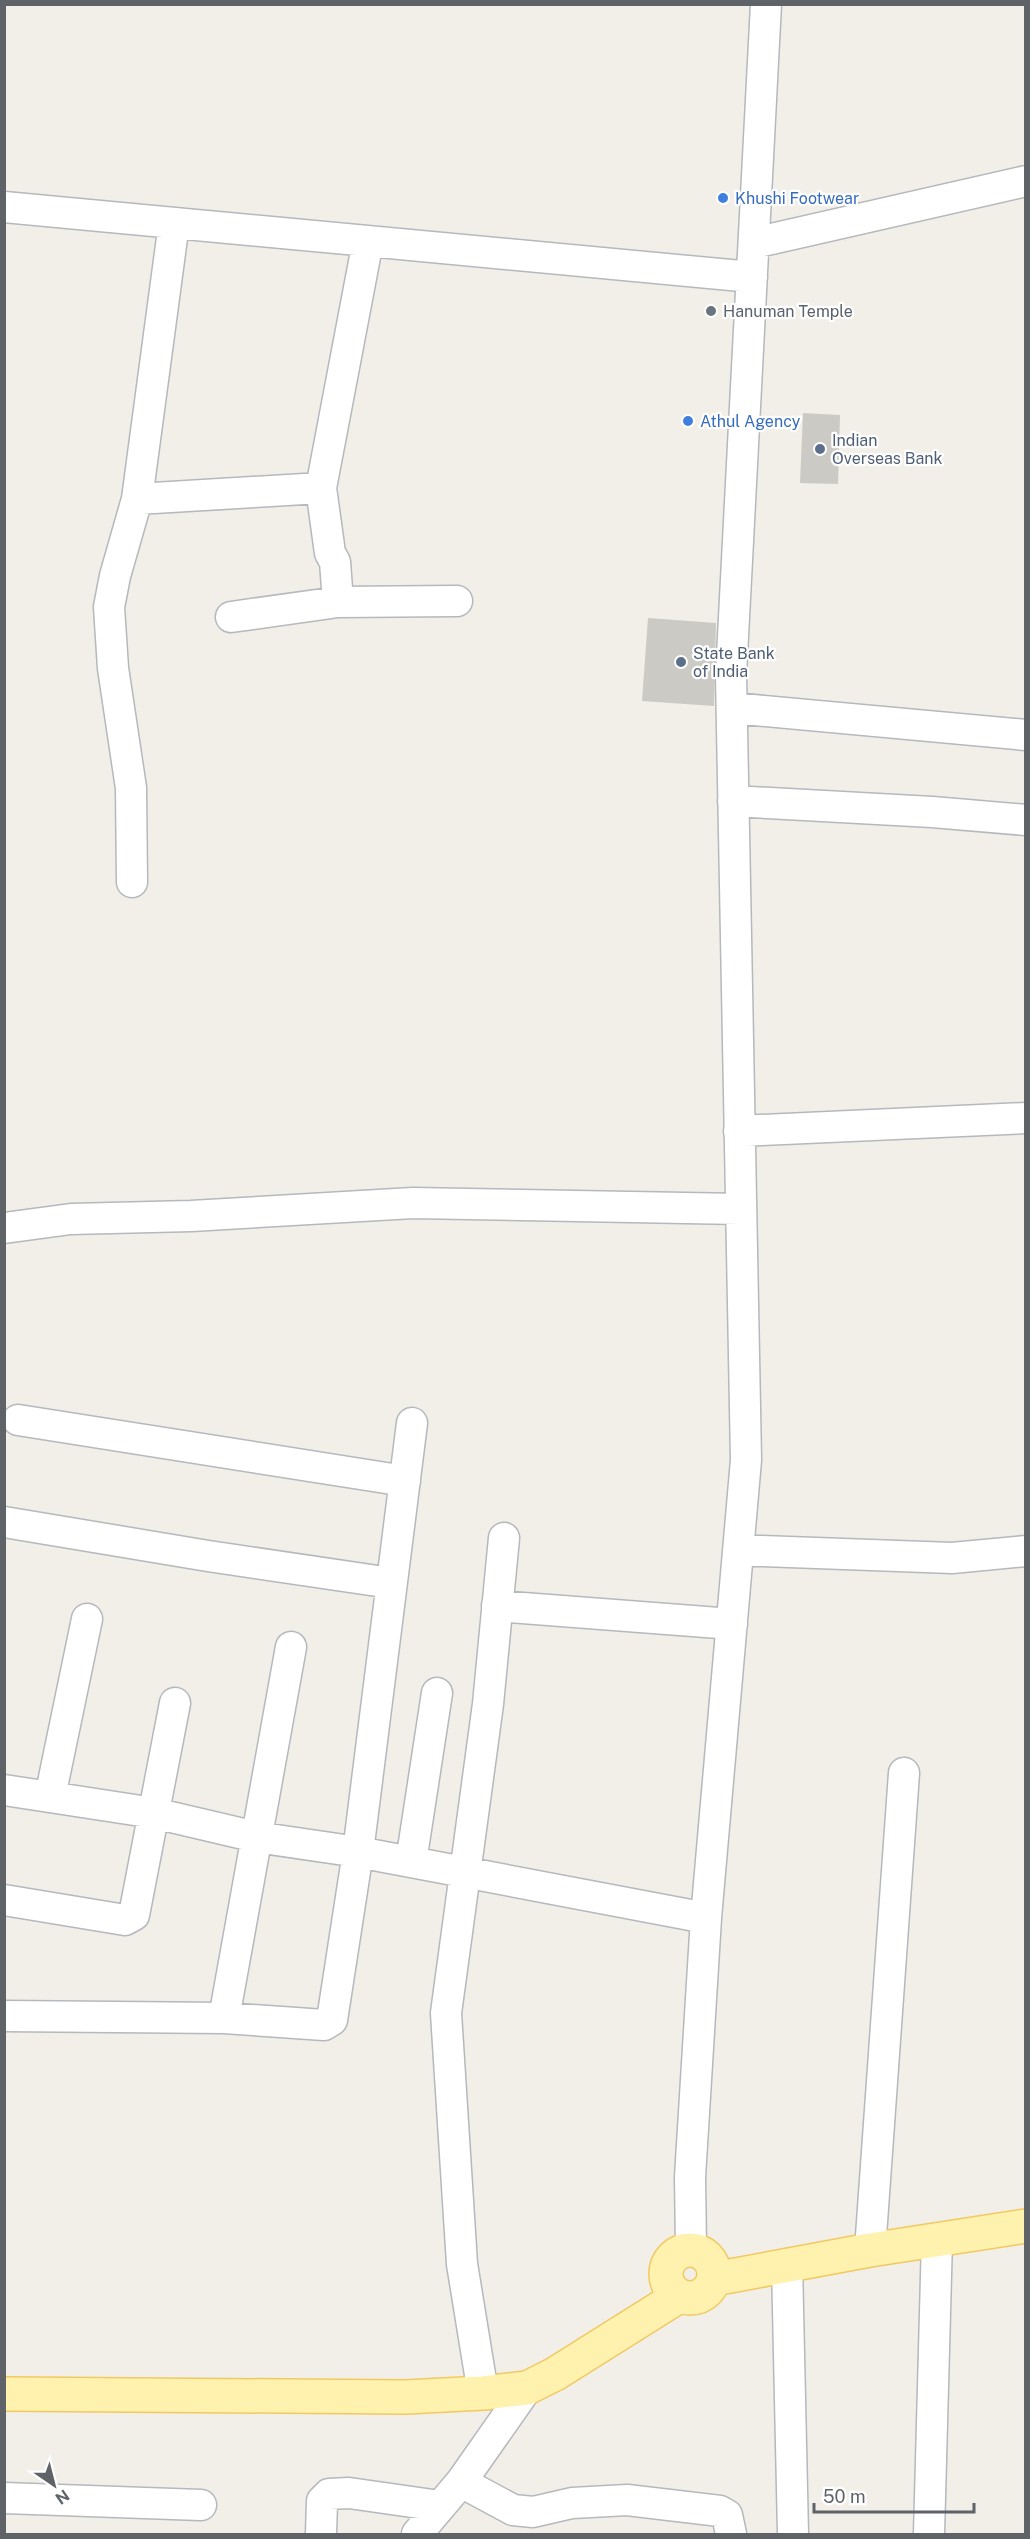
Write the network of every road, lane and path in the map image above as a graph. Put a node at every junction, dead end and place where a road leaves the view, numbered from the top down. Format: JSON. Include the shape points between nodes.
{"nodes":[{"id":1,"x":766,"y":4,"type":"edge"},
{"id":2,"x":1026,"y":181,"type":"edge"},
{"id":3,"x":4,"y":207,"type":"edge"},
{"id":4,"x":174,"y":223,"type":"junction"},
{"id":5,"x":368,"y":241,"type":"junction"},
{"id":6,"x":754,"y":243,"type":"junction"},
{"id":7,"x":752,"y":277,"type":"junction"},
{"id":8,"x":321,"y":488,"type":"junction"},
{"id":9,"x":137,"y":499,"type":"junction"},
{"id":10,"x":457,"y":601,"type":"dead end"},
{"id":11,"x":338,"y":602,"type":"junction"},
{"id":12,"x":231,"y":617,"type":"dead end"},
{"id":13,"x":732,"y":708,"type":"junction"},
{"id":14,"x":1026,"y":735,"type":"edge"},
{"id":15,"x":733,"y":801,"type":"junction"},
{"id":16,"x":1026,"y":820,"type":"edge"},
{"id":17,"x":132,"y":882,"type":"dead end"},
{"id":18,"x":1026,"y":1118,"type":"edge"},
{"id":19,"x":739,"y":1131,"type":"junction"},
{"id":20,"x":741,"y":1209,"type":"junction"},
{"id":21,"x":4,"y":1228,"type":"edge"},
{"id":22,"x":18,"y":1420,"type":"dead end"},
{"id":23,"x":412,"y":1423,"type":"dead end"},
{"id":24,"x":405,"y":1481,"type":"junction"},
{"id":25,"x":4,"y":1521,"type":"edge"},
{"id":26,"x":504,"y":1538,"type":"dead end"},
{"id":27,"x":738,"y":1550,"type":"junction"},
{"id":28,"x":1026,"y":1551,"type":"edge"},
{"id":29,"x":391,"y":1583,"type":"junction"},
{"id":30,"x":497,"y":1606,"type":"junction"},
{"id":31,"x":87,"y":1619,"type":"dead end"},
{"id":32,"x":732,"y":1624,"type":"junction"},
{"id":33,"x":291,"y":1647,"type":"dead end"},
{"id":34,"x":437,"y":1693,"type":"dead end"},
{"id":35,"x":175,"y":1703,"type":"dead end"},
{"id":36,"x":904,"y":1773,"type":"dead end"},
{"id":37,"x":4,"y":1790,"type":"edge"},
{"id":38,"x":50,"y":1797,"type":"junction"},
{"id":39,"x":154,"y":1814,"type":"junction"},
{"id":40,"x":256,"y":1837,"type":"junction"},
{"id":41,"x":358,"y":1852,"type":"junction"},
{"id":42,"x":411,"y":1862,"type":"junction"},
{"id":43,"x":464,"y":1872,"type":"junction"},
{"id":44,"x":4,"y":1900,"type":"edge"},
{"id":45,"x":706,"y":1918,"type":"junction"},
{"id":46,"x":4,"y":2016,"type":"edge"},
{"id":47,"x":224,"y":2018,"type":"junction"},
{"id":48,"x":1026,"y":2226,"type":"edge"},
{"id":49,"x":937,"y":2239,"type":"junction"},
{"id":50,"x":691,"y":2249,"type":"junction"},
{"id":51,"x":870,"y":2250,"type":"junction"},
{"id":52,"x":787,"y":2264,"type":"junction"},
{"id":53,"x":714,"y":2279,"type":"junction"},
{"id":54,"x":679,"y":2296,"type":"junction"},
{"id":55,"x":526,"y":2388,"type":"junction"},
{"id":56,"x":483,"y":2393,"type":"junction"},
{"id":57,"x":4,"y":2394,"type":"edge"},
{"id":58,"x":461,"y":2482,"type":"junction"},
{"id":59,"x":4,"y":2498,"type":"edge"},
{"id":60,"x":201,"y":2505,"type":"dead end"},
{"id":61,"x":441,"y":2506,"type":"junction"},
{"id":62,"x":321,"y":2535,"type":"edge"},
{"id":63,"x":417,"y":2535,"type":"edge"},
{"id":64,"x":731,"y":2535,"type":"edge"},
{"id":65,"x":793,"y":2535,"type":"edge"},
{"id":66,"x":929,"y":2535,"type":"edge"}],
"edges":[{"from":1,"to":6,"type":"street"},
{"from":2,"to":6,"type":"street"},
{"from":3,"to":4,"type":"street"},
{"from":4,"to":5,"type":"street"},
{"from":4,"to":9,"type":"street"},
{"from":5,"to":7,"type":"street"},
{"from":5,"to":8,"type":"street"},
{"from":6,"to":7,"type":"street"},
{"from":7,"to":13,"type":"street"},
{"from":8,"to":9,"type":"street"},
{"from":8,"to":11,"type":"street"},
{"from":9,"to":17,"type":"street","via":[[109,607],[113,668],[131,788]]},
{"from":10,"to":11,"type":"street"},
{"from":11,"to":12,"type":"street"},
{"from":13,"to":14,"type":"street"},
{"from":13,"to":15,"type":"street"},
{"from":15,"to":16,"type":"street"},
{"from":15,"to":19,"type":"street"},
{"from":18,"to":19,"type":"street"},
{"from":19,"to":20,"type":"street"},
{"from":20,"to":21,"type":"street","via":[[412,1203],[71,1219]]},
{"from":20,"to":27,"type":"street","via":[[746,1460]]},
{"from":22,"to":24,"type":"street"},
{"from":23,"to":24,"type":"street"},
{"from":24,"to":29,"type":"street"},
{"from":25,"to":29,"type":"street"},
{"from":26,"to":30,"type":"street"},
{"from":27,"to":28,"type":"street","via":[[952,1558]]},
{"from":27,"to":32,"type":"street"},
{"from":29,"to":41,"type":"street"},
{"from":30,"to":32,"type":"street"},
{"from":30,"to":43,"type":"street","via":[[488,1704]]},
{"from":31,"to":38,"type":"street"},
{"from":32,"to":45,"type":"street"},
{"from":33,"to":40,"type":"street"},
{"from":34,"to":42,"type":"street"},
{"from":35,"to":39,"type":"street"},
{"from":36,"to":51,"type":"street"},
{"from":37,"to":38,"type":"street"},
{"from":38,"to":39,"type":"street"},
{"from":39,"to":40,"type":"street"},
{"from":39,"to":44,"type":"street","via":[[131,1918]]},
{"from":40,"to":41,"type":"street"},
{"from":40,"to":47,"type":"street"},
{"from":41,"to":42,"type":"street"},
{"from":41,"to":47,"type":"street","via":[[332,2020],[324,2025]]},
{"from":42,"to":43,"type":"street"},
{"from":43,"to":45,"type":"street"},
{"from":43,"to":56,"type":"street","via":[[446,2013],[462,2264]]},
{"from":45,"to":50,"type":"street","via":[[690,2177]]},
{"from":46,"to":47,"type":"street"},
{"from":48,"to":49,"type":"main road"},
{"from":49,"to":51,"type":"main road"},
{"from":49,"to":66,"type":"street"},
{"from":50,"to":53,"type":"main road","via":[[710,2259]]},
{"from":50,"to":54,"type":"main road","via":[[676,2255],[667,2268],[668,2284]]},
{"from":51,"to":52,"type":"main road"},
{"from":52,"to":53,"type":"main road"},
{"from":52,"to":65,"type":"street"},
{"from":53,"to":54,"type":"main road","via":[[711,2287],[696,2297]]},
{"from":54,"to":55,"type":"main road"},
{"from":55,"to":56,"type":"main road"},
{"from":55,"to":58,"type":"street"},
{"from":56,"to":57,"type":"main road","via":[[406,2397]]},
{"from":58,"to":61,"type":"street"},
{"from":58,"to":64,"type":"street","via":[[513,2510],[533,2512],[572,2503],[627,2500],[720,2511],[728,2515]]},
{"from":59,"to":60,"type":"street"},
{"from":61,"to":62,"type":"street","via":[[349,2493],[329,2494],[322,2501]]},
{"from":61,"to":63,"type":"street"}]}
